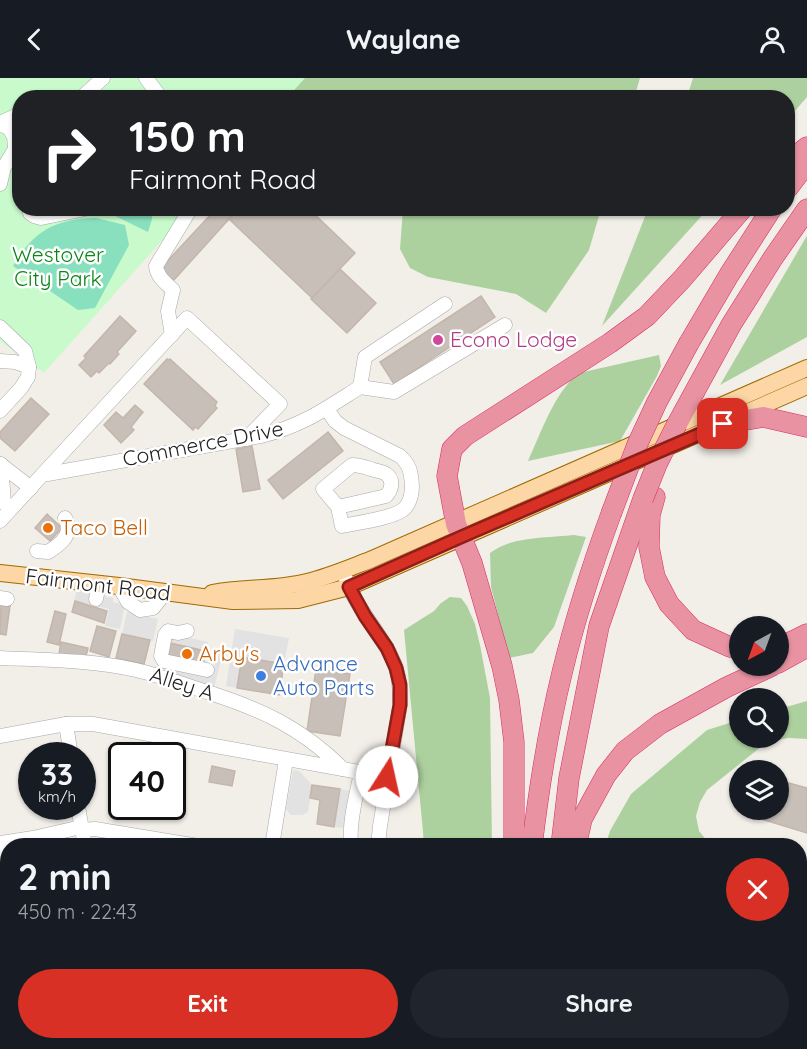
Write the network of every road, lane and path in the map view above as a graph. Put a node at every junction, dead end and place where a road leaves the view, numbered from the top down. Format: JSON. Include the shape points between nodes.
{"nodes":[{"id":1,"x":103,"y":78,"type":"edge"},
{"id":2,"x":90,"y":90,"type":"edge"},
{"id":3,"x":0,"y":124,"type":"edge"},
{"id":4,"x":12,"y":133,"type":"edge"},
{"id":5,"x":807,"y":147,"type":"edge"},
{"id":6,"x":12,"y":153,"type":"edge"},
{"id":7,"x":795,"y":156,"type":"edge"},
{"id":8,"x":807,"y":163,"type":"edge"},
{"id":9,"x":795,"y":179,"type":"edge"},
{"id":10,"x":0,"y":184,"type":"edge"},
{"id":11,"x":807,"y":209,"type":"edge"},
{"id":12,"x":34,"y":216,"type":"edge"},
{"id":13,"x":51,"y":216,"type":"edge"},
{"id":14,"x":186,"y":216,"type":"edge"},
{"id":15,"x":736,"y":216,"type":"edge"},
{"id":16,"x":767,"y":216,"type":"edge"},
{"id":17,"x":445,"y":304,"type":"dead end"},
{"id":18,"x":505,"y":325,"type":"dead end"},
{"id":19,"x":0,"y":327,"type":"edge"},
{"id":20,"x":172,"y":335,"type":"junction"},
{"id":21,"x":0,"y":361,"type":"edge"},
{"id":22,"x":29,"y":367,"type":"junction"},
{"id":23,"x":807,"y":368,"type":"edge"},
{"id":24,"x":807,"y":386,"type":"edge"},
{"id":25,"x":360,"y":387,"type":"junction"},
{"id":26,"x":327,"y":409,"type":"junction"},
{"id":27,"x":0,"y":411,"type":"edge"},
{"id":28,"x":723,"y":424,"type":"junction"},
{"id":29,"x":807,"y":427,"type":"edge"},
{"id":30,"x":246,"y":439,"type":"junction"},
{"id":31,"x":0,"y":464,"type":"edge"},
{"id":32,"x":42,"y":475,"type":"junction"},
{"id":33,"x":27,"y":485,"type":"junction"},
{"id":34,"x":649,"y":498,"type":"junction"},
{"id":35,"x":4,"y":503,"type":"dead end"},
{"id":36,"x":338,"y":507,"type":"junction"},
{"id":37,"x":65,"y":518,"type":"dead end"},
{"id":38,"x":0,"y":521,"type":"edge"},
{"id":39,"x":458,"y":530,"type":"junction"},
{"id":40,"x":37,"y":551,"type":"dead end"},
{"id":41,"x":343,"y":570,"type":"junction"},
{"id":42,"x":0,"y":573,"type":"edge"},
{"id":43,"x":349,"y":587,"type":"junction"},
{"id":44,"x":197,"y":596,"type":"junction"},
{"id":45,"x":187,"y":631,"type":"dead end"},
{"id":46,"x":807,"y":634,"type":"edge"},
{"id":47,"x":789,"y":642,"type":"edge"},
{"id":48,"x":729,"y":647,"type":"edge"},
{"id":49,"x":807,"y":647,"type":"edge"},
{"id":50,"x":789,"y":657,"type":"edge"},
{"id":51,"x":0,"y":658,"type":"edge"},
{"id":52,"x":207,"y":670,"type":"dead end"},
{"id":53,"x":751,"y":676,"type":"edge"},
{"id":54,"x":66,"y":724,"type":"junction"},
{"id":55,"x":0,"y":736,"type":"edge"},
{"id":56,"x":69,"y":742,"type":"edge"},
{"id":57,"x":286,"y":760,"type":"junction"},
{"id":58,"x":343,"y":769,"type":"junction"},
{"id":59,"x":361,"y":773,"type":"junction"},
{"id":60,"x":387,"y":777,"type":"junction"},
{"id":61,"x":80,"y":820,"type":"edge"},
{"id":62,"x":81,"y":829,"type":"junction"},
{"id":63,"x":33,"y":838,"type":"edge"},
{"id":64,"x":83,"y":838,"type":"edge"},
{"id":65,"x":150,"y":838,"type":"edge"},
{"id":66,"x":273,"y":838,"type":"edge"},
{"id":67,"x":350,"y":838,"type":"edge"},
{"id":68,"x":379,"y":838,"type":"edge"},
{"id":69,"x":514,"y":838,"type":"edge"},
{"id":70,"x":533,"y":838,"type":"edge"},
{"id":71,"x":562,"y":838,"type":"edge"},
{"id":72,"x":578,"y":838,"type":"edge"}],
"edges":[{"from":1,"to":2,"type":"street"},
{"from":3,"to":4,"type":"street"},
{"from":5,"to":7,"type":"highway"},
{"from":6,"to":10,"type":"street"},
{"from":8,"to":9,"type":"highway"},
{"from":11,"to":34,"type":"highway","bridge":true,"via":[[772,258],[677,424]]},
{"from":12,"to":13,"type":"street"},
{"from":14,"to":20,"type":"street","via":[[156,266],[173,290],[168,311]]},
{"from":15,"to":39,"type":"highway","via":[[647,316],[465,436],[452,449],[447,476]]},
{"from":16,"to":70,"type":"highway","bridge":true,"via":[[657,402],[610,514],[562,673],[544,757]]},
{"from":17,"to":25,"type":"street","via":[[365,357]]},
{"from":18,"to":25,"type":"street","via":[[394,393]]},
{"from":19,"to":22,"type":"street","via":[[25,351]]},
{"from":20,"to":30,"type":"street","via":[[187,318],[280,404]]},
{"from":20,"to":32,"type":"street"},
{"from":21,"to":22,"type":"street"},
{"from":22,"to":27,"type":"street","via":[[21,388]]},
{"from":23,"to":39,"type":"main road","name":"Fairmont Road"},
{"from":24,"to":28,"type":"main road","name":"Fairmont Road"},
{"from":25,"to":26,"type":"street","name":"Commerce Drive"},
{"from":26,"to":30,"type":"street","name":"Commerce Drive","via":[[283,431]]},
{"from":26,"to":36,"type":"street","via":[[344,429],[400,456],[411,472],[411,498],[396,514],[342,526]]},
{"from":28,"to":29,"type":"highway","via":[[763,417]]},
{"from":28,"to":39,"type":"main road","name":"Fairmont Road"},
{"from":30,"to":32,"type":"street","name":"Commerce Drive"},
{"from":31,"to":33,"type":"street"},
{"from":31,"to":35,"type":"street"},
{"from":32,"to":33,"type":"street"},
{"from":33,"to":38,"type":"street"},
{"from":34,"to":48,"type":"highway","via":[[649,548],[655,577],[669,604],[693,630]]},
{"from":34,"to":71,"type":"highway","via":[[599,626],[569,777]]},
{"from":36,"to":36,"type":"street","via":[[386,495],[391,479],[387,474],[352,465],[323,489]]},
{"from":37,"to":40,"type":"street","via":[[68,533],[48,552]]},
{"from":39,"to":41,"type":"main road","name":"Fairmont Road"},
{"from":39,"to":43,"type":"main road","name":"Fairmont Road"},
{"from":39,"to":69,"type":"highway","via":[[472,563],[509,700],[514,742]]},
{"from":41,"to":43,"type":"street"},
{"from":41,"to":44,"type":"main road","name":"Fairmont Road","via":[[306,582]]},
{"from":42,"to":44,"type":"main road","name":"Fairmont Road","via":[[98,592],[119,586]]},
{"from":43,"to":44,"type":"main road","name":"Fairmont Road","via":[[298,600],[233,601]]},
{"from":43,"to":60,"type":"street","via":[[387,648],[400,685]]},
{"from":45,"to":52,"type":"street","via":[[168,631],[160,656],[164,661]]},
{"from":46,"to":47,"type":"highway"},
{"from":49,"to":50,"type":"highway"},
{"from":51,"to":58,"type":"street","name":"Alley A","via":[[108,666],[179,682],[246,705],[286,724]]},
{"from":53,"to":72,"type":"highway","via":[[660,724],[625,751],[606,775],[582,819]]},
{"from":54,"to":55,"type":"street"},
{"from":54,"to":56,"type":"street"},
{"from":54,"to":57,"type":"street","via":[[93,724]]},
{"from":57,"to":58,"type":"street"},
{"from":57,"to":66,"type":"street"},
{"from":58,"to":59,"type":"street"},
{"from":59,"to":60,"type":"street"},
{"from":59,"to":67,"type":"street"},
{"from":60,"to":68,"type":"street"},
{"from":61,"to":62,"type":"street"},
{"from":62,"to":63,"type":"street"},
{"from":62,"to":64,"type":"street"},
{"from":62,"to":65,"type":"street"}]}
